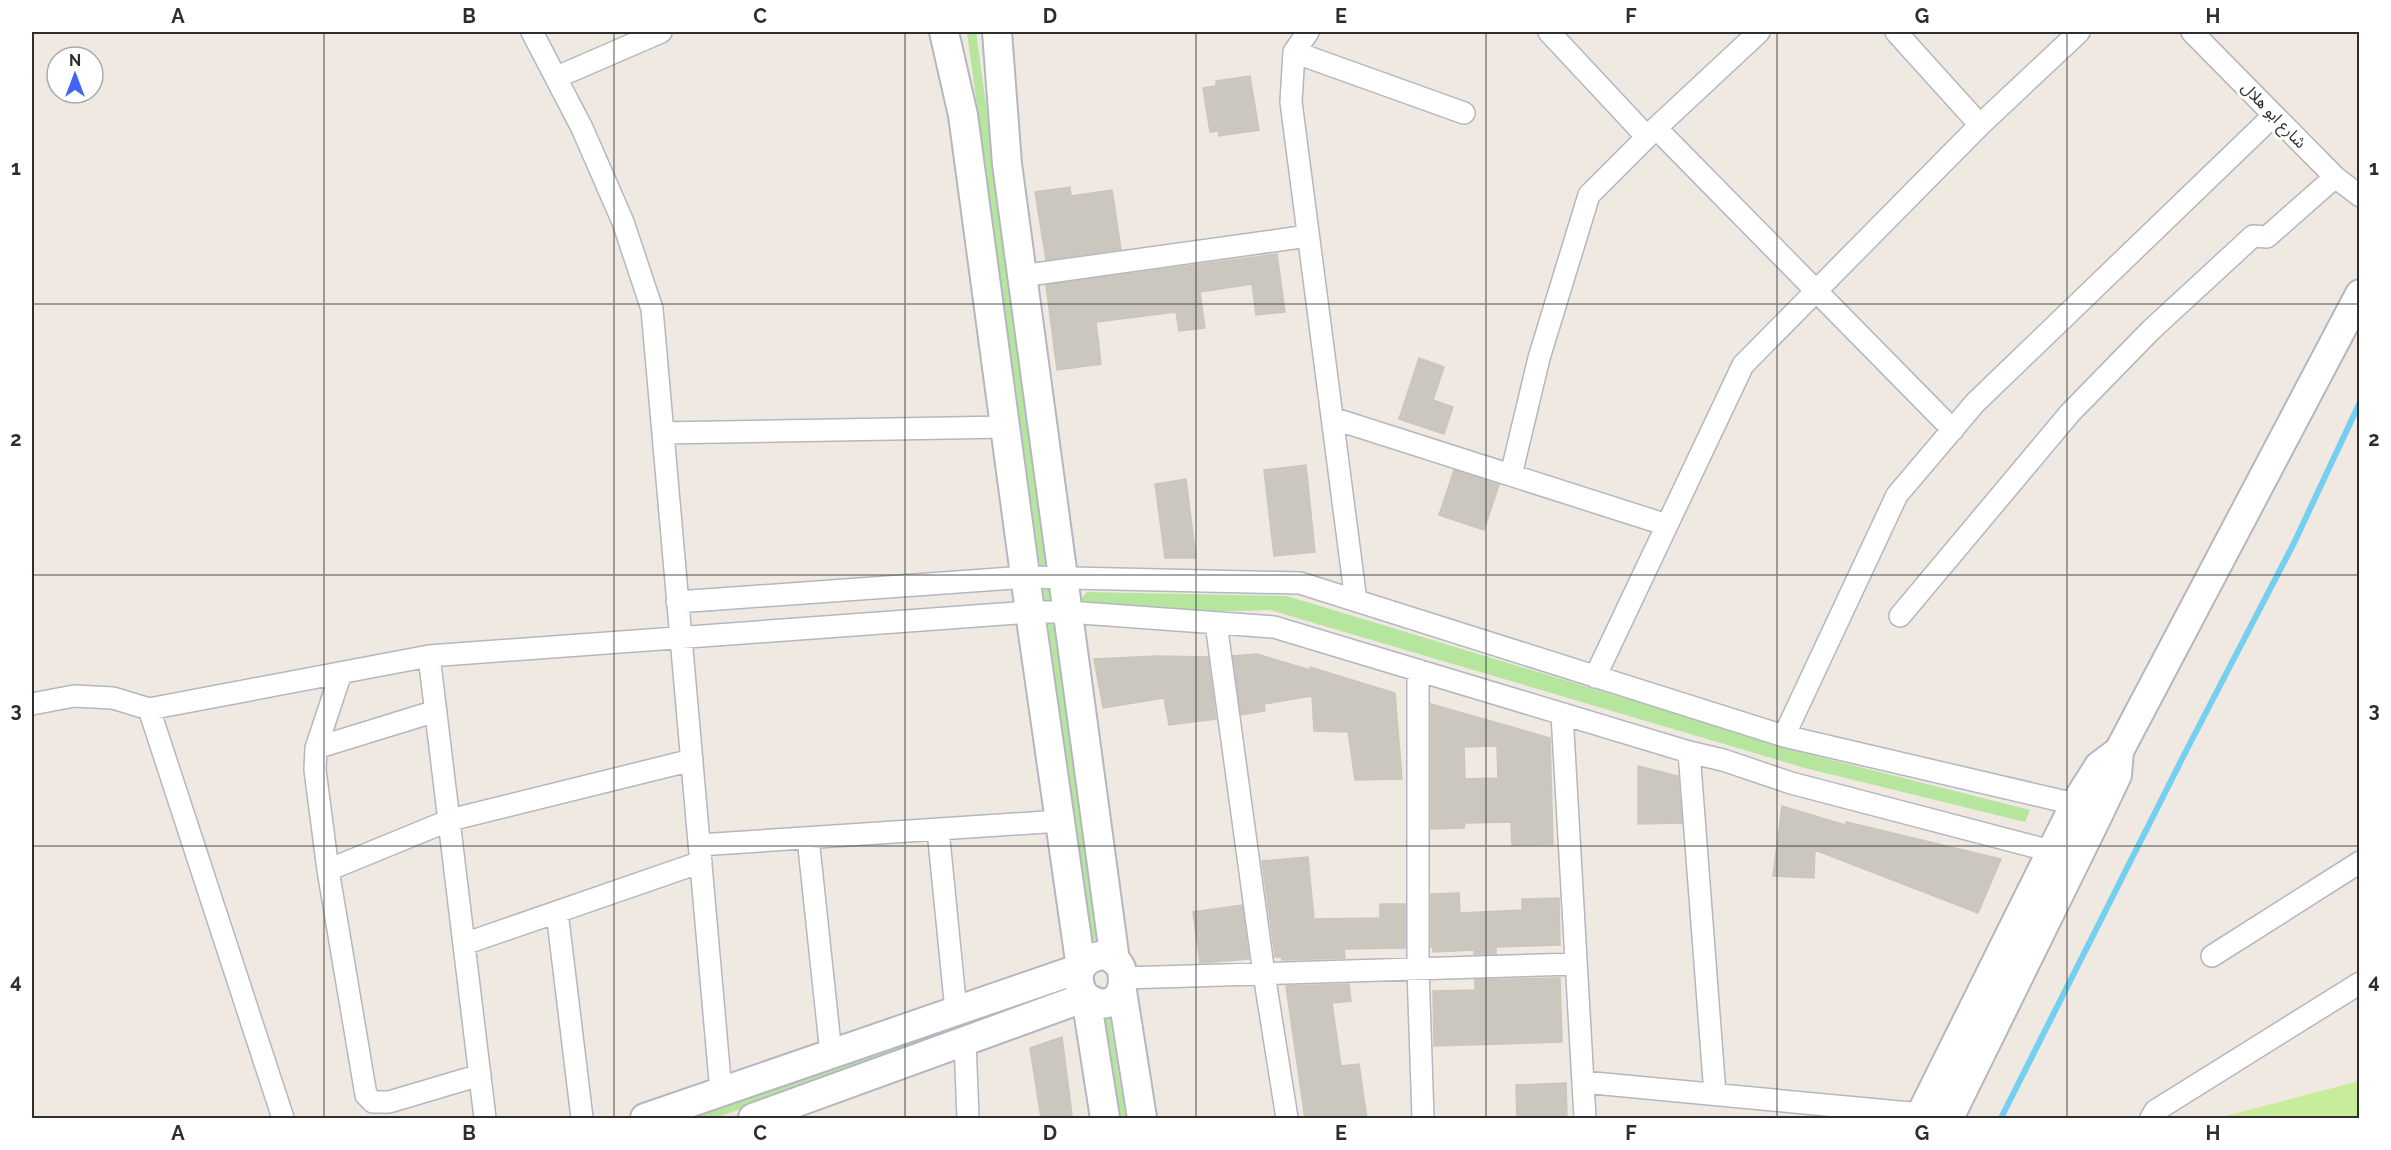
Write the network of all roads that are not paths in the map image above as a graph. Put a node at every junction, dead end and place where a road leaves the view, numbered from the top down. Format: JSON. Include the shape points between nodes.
{"nodes":[{"id":1,"x":532,"y":32,"type":"edge"},
{"id":2,"x":661,"y":32,"type":"edge"},
{"id":3,"x":944,"y":32,"type":"edge"},
{"id":4,"x":997,"y":32,"type":"edge"},
{"id":5,"x":1308,"y":32,"type":"edge"},
{"id":6,"x":1549,"y":32,"type":"edge"},
{"id":7,"x":1759,"y":32,"type":"edge"},
{"id":8,"x":1896,"y":32,"type":"edge"},
{"id":9,"x":2079,"y":32,"type":"edge"},
{"id":10,"x":2192,"y":32,"type":"edge"},
{"id":11,"x":1294,"y":52,"type":"junction"},
{"id":12,"x":557,"y":77,"type":"junction"},
{"id":13,"x":1464,"y":113,"type":"dead end"},
{"id":14,"x":2274,"y":116,"type":"junction"},
{"id":15,"x":1980,"y":125,"type":"junction"},
{"id":16,"x":1651,"y":132,"type":"junction"},
{"id":17,"x":2335,"y":177,"type":"junction"},
{"id":18,"x":2360,"y":196,"type":"edge"},
{"id":19,"x":1308,"y":236,"type":"junction"},
{"id":20,"x":1021,"y":276,"type":"junction"},
{"id":21,"x":1817,"y":291,"type":"junction"},
{"id":22,"x":2360,"y":294,"type":"edge"},
{"id":23,"x":1332,"y":418,"type":"junction"},
{"id":24,"x":1006,"y":428,"type":"junction"},
{"id":25,"x":1953,"y":429,"type":"junction"},
{"id":26,"x":663,"y":433,"type":"junction"},
{"id":27,"x":1511,"y":475,"type":"junction"},
{"id":28,"x":1667,"y":525,"type":"junction"},
{"id":29,"x":1027,"y":577,"type":"junction"},
{"id":30,"x":1063,"y":577,"type":"junction"},
{"id":31,"x":1356,"y":601,"type":"junction"},
{"id":32,"x":677,"y":602,"type":"junction"},
{"id":33,"x":1030,"y":612,"type":"junction"},
{"id":34,"x":1068,"y":612,"type":"junction"},
{"id":35,"x":1900,"y":616,"type":"dead end"},
{"id":36,"x":1216,"y":623,"type":"junction"},
{"id":37,"x":681,"y":638,"type":"junction"},
{"id":38,"x":429,"y":656,"type":"junction"},
{"id":39,"x":1418,"y":670,"type":"junction"},
{"id":40,"x":341,"y":673,"type":"junction"},
{"id":41,"x":1595,"y":677,"type":"junction"},
{"id":42,"x":32,"y":704,"type":"edge"},
{"id":43,"x":149,"y":709,"type":"junction"},
{"id":44,"x":436,"y":711,"type":"junction"},
{"id":45,"x":1562,"y":714,"type":"junction"},
{"id":46,"x":1784,"y":736,"type":"junction"},
{"id":47,"x":316,"y":748,"type":"junction"},
{"id":48,"x":1689,"y":752,"type":"junction"},
{"id":49,"x":692,"y":759,"type":"junction"},
{"id":50,"x":2087,"y":808,"type":"junction"},
{"id":51,"x":450,"y":820,"type":"junction"},
{"id":52,"x":1060,"y":821,"type":"junction"},
{"id":53,"x":938,"y":830,"type":"junction"},
{"id":54,"x":808,"y":838,"type":"junction"},
{"id":55,"x":700,"y":854,"type":"junction"},
{"id":56,"x":2065,"y":855,"type":"junction"},
{"id":57,"x":2360,"y":862,"type":"edge"},
{"id":58,"x":328,"y":870,"type":"junction"},
{"id":59,"x":557,"y":912,"type":"junction"},
{"id":60,"x":464,"y":944,"type":"junction"},
{"id":61,"x":2212,"y":956,"type":"dead end"},
{"id":62,"x":1576,"y":964,"type":"junction"},
{"id":63,"x":1081,"y":968,"type":"junction"},
{"id":64,"x":1418,"y":969,"type":"junction"},
{"id":65,"x":1264,"y":974,"type":"junction"},
{"id":66,"x":1120,"y":976,"type":"junction"},
{"id":67,"x":2360,"y":983,"type":"edge"},
{"id":68,"x":1086,"y":997,"type":"junction"},
{"id":69,"x":956,"y":1011,"type":"junction"},
{"id":70,"x":965,"y":1041,"type":"junction"},
{"id":71,"x":831,"y":1054,"type":"junction"},
{"id":72,"x":480,"y":1075,"type":"junction"},
{"id":73,"x":1583,"y":1082,"type":"junction"},
{"id":74,"x":721,"y":1092,"type":"junction"},
{"id":75,"x":1715,"y":1094,"type":"junction"},
{"id":76,"x":1920,"y":1116,"type":"edge"},
{"id":77,"x":283,"y":1119,"type":"edge"},
{"id":78,"x":485,"y":1119,"type":"edge"},
{"id":79,"x":582,"y":1119,"type":"edge"},
{"id":80,"x":645,"y":1119,"type":"edge"},
{"id":81,"x":753,"y":1119,"type":"edge"},
{"id":82,"x":968,"y":1119,"type":"edge"},
{"id":83,"x":1105,"y":1119,"type":"edge"},
{"id":84,"x":1142,"y":1119,"type":"edge"},
{"id":85,"x":1287,"y":1119,"type":"edge"},
{"id":86,"x":1423,"y":1119,"type":"edge"},
{"id":87,"x":1585,"y":1119,"type":"edge"},
{"id":88,"x":1949,"y":1119,"type":"edge"},
{"id":89,"x":2151,"y":1119,"type":"edge"}],
"edges":[{"from":1,"to":12,"type":"street"},
{"from":2,"to":12,"type":"street"},
{"from":3,"to":24,"type":"main road","via":[[963,115]]},
{"from":4,"to":20,"type":"main road"},
{"from":5,"to":11,"type":"street"},
{"from":6,"to":16,"type":"street"},
{"from":7,"to":16,"type":"street"},
{"from":8,"to":15,"type":"street"},
{"from":9,"to":15,"type":"street"},
{"from":10,"to":14,"type":"street","name":"شارع ابو هلال"},
{"from":11,"to":13,"type":"street"},
{"from":11,"to":19,"type":"street","via":[[1291,102]]},
{"from":12,"to":26,"type":"street","via":[[623,222],[652,309]]},
{"from":14,"to":17,"type":"street","name":"شارع ابو هلال"},
{"from":14,"to":25,"type":"street","via":[[1975,403]]},
{"from":15,"to":21,"type":"street"},
{"from":16,"to":21,"type":"street"},
{"from":16,"to":27,"type":"street","via":[[1589,195],[1539,358]]},
{"from":17,"to":18,"type":"street","name":"شارع ابو هلال"},
{"from":17,"to":35,"type":"street","via":[[2267,237],[2253,236],[2151,330],[2070,412]]},
{"from":19,"to":20,"type":"street"},
{"from":19,"to":23,"type":"street"},
{"from":20,"to":30,"type":"main road"},
{"from":21,"to":25,"type":"street"},
{"from":21,"to":28,"type":"street","via":[[1743,365]]},
{"from":22,"to":50,"type":"main road","via":[[2119,751],[2099,766]]},
{"from":23,"to":27,"type":"street"},
{"from":23,"to":31,"type":"street"},
{"from":24,"to":26,"type":"street"},
{"from":24,"to":29,"type":"main road"},
{"from":25,"to":46,"type":"street","via":[[1897,495]]},
{"from":26,"to":32,"type":"street"},
{"from":27,"to":28,"type":"street"},
{"from":28,"to":41,"type":"street"},
{"from":29,"to":30,"type":"street"},
{"from":29,"to":32,"type":"street"},
{"from":29,"to":33,"type":"main road"},
{"from":30,"to":31,"type":"street","via":[[1277,581],[1300,583]]},
{"from":30,"to":34,"type":"main road"},
{"from":31,"to":41,"type":"street"},
{"from":32,"to":37,"type":"street"},
{"from":33,"to":34,"type":"street"},
{"from":33,"to":37,"type":"street"},
{"from":33,"to":52,"type":"main road"},
{"from":34,"to":36,"type":"street"},
{"from":34,"to":66,"type":"main road"},
{"from":36,"to":39,"type":"street","via":[[1274,627]]},
{"from":36,"to":65,"type":"street"},
{"from":37,"to":38,"type":"street"},
{"from":37,"to":49,"type":"street"},
{"from":38,"to":40,"type":"street"},
{"from":38,"to":44,"type":"street"},
{"from":39,"to":45,"type":"street"},
{"from":39,"to":64,"type":"street"},
{"from":40,"to":43,"type":"street"},
{"from":40,"to":47,"type":"street"},
{"from":41,"to":46,"type":"street"},
{"from":42,"to":43,"type":"street","via":[[74,696],[113,698]]},
{"from":43,"to":77,"type":"street"},
{"from":44,"to":47,"type":"street"},
{"from":44,"to":51,"type":"street"},
{"from":45,"to":48,"type":"street"},
{"from":45,"to":62,"type":"street"},
{"from":46,"to":50,"type":"street"},
{"from":47,"to":58,"type":"street","via":[[315,770]]},
{"from":48,"to":56,"type":"street"},
{"from":48,"to":75,"type":"street"},
{"from":49,"to":51,"type":"street"},
{"from":49,"to":55,"type":"street"},
{"from":50,"to":56,"type":"main road"},
{"from":51,"to":58,"type":"street"},
{"from":51,"to":60,"type":"street"},
{"from":52,"to":53,"type":"street"},
{"from":52,"to":63,"type":"main road"},
{"from":53,"to":54,"type":"street"},
{"from":53,"to":69,"type":"street"},
{"from":54,"to":55,"type":"street"},
{"from":54,"to":71,"type":"street"},
{"from":55,"to":59,"type":"street"},
{"from":55,"to":74,"type":"street"},
{"from":56,"to":76,"type":"main road"},
{"from":56,"to":88,"type":"main road"},
{"from":57,"to":61,"type":"street"},
{"from":58,"to":72,"type":"street","via":[[366,1095],[374,1102],[389,1102]]},
{"from":59,"to":60,"type":"street"},
{"from":59,"to":79,"type":"street"},
{"from":60,"to":72,"type":"street"},
{"from":62,"to":64,"type":"street"},
{"from":62,"to":73,"type":"street"},
{"from":63,"to":66,"type":"main road","via":[[1093,958],[1108,957]]},
{"from":63,"to":68,"type":"main road","via":[[1078,983]]},
{"from":63,"to":69,"type":"main road"},
{"from":64,"to":65,"type":"street"},
{"from":64,"to":86,"type":"street"},
{"from":65,"to":66,"type":"street"},
{"from":65,"to":85,"type":"street"},
{"from":66,"to":68,"type":"main road","via":[[1117,996],[1105,1002]]},
{"from":66,"to":84,"type":"main road"},
{"from":67,"to":89,"type":"street","via":[[2155,1111]]},
{"from":68,"to":70,"type":"main road"},
{"from":68,"to":83,"type":"main road"},
{"from":69,"to":71,"type":"main road"},
{"from":70,"to":81,"type":"main road"},
{"from":70,"to":82,"type":"street"},
{"from":71,"to":74,"type":"main road"},
{"from":72,"to":78,"type":"street"},
{"from":73,"to":75,"type":"street"},
{"from":73,"to":87,"type":"street"},
{"from":74,"to":80,"type":"main road"},
{"from":75,"to":76,"type":"street"}]}
